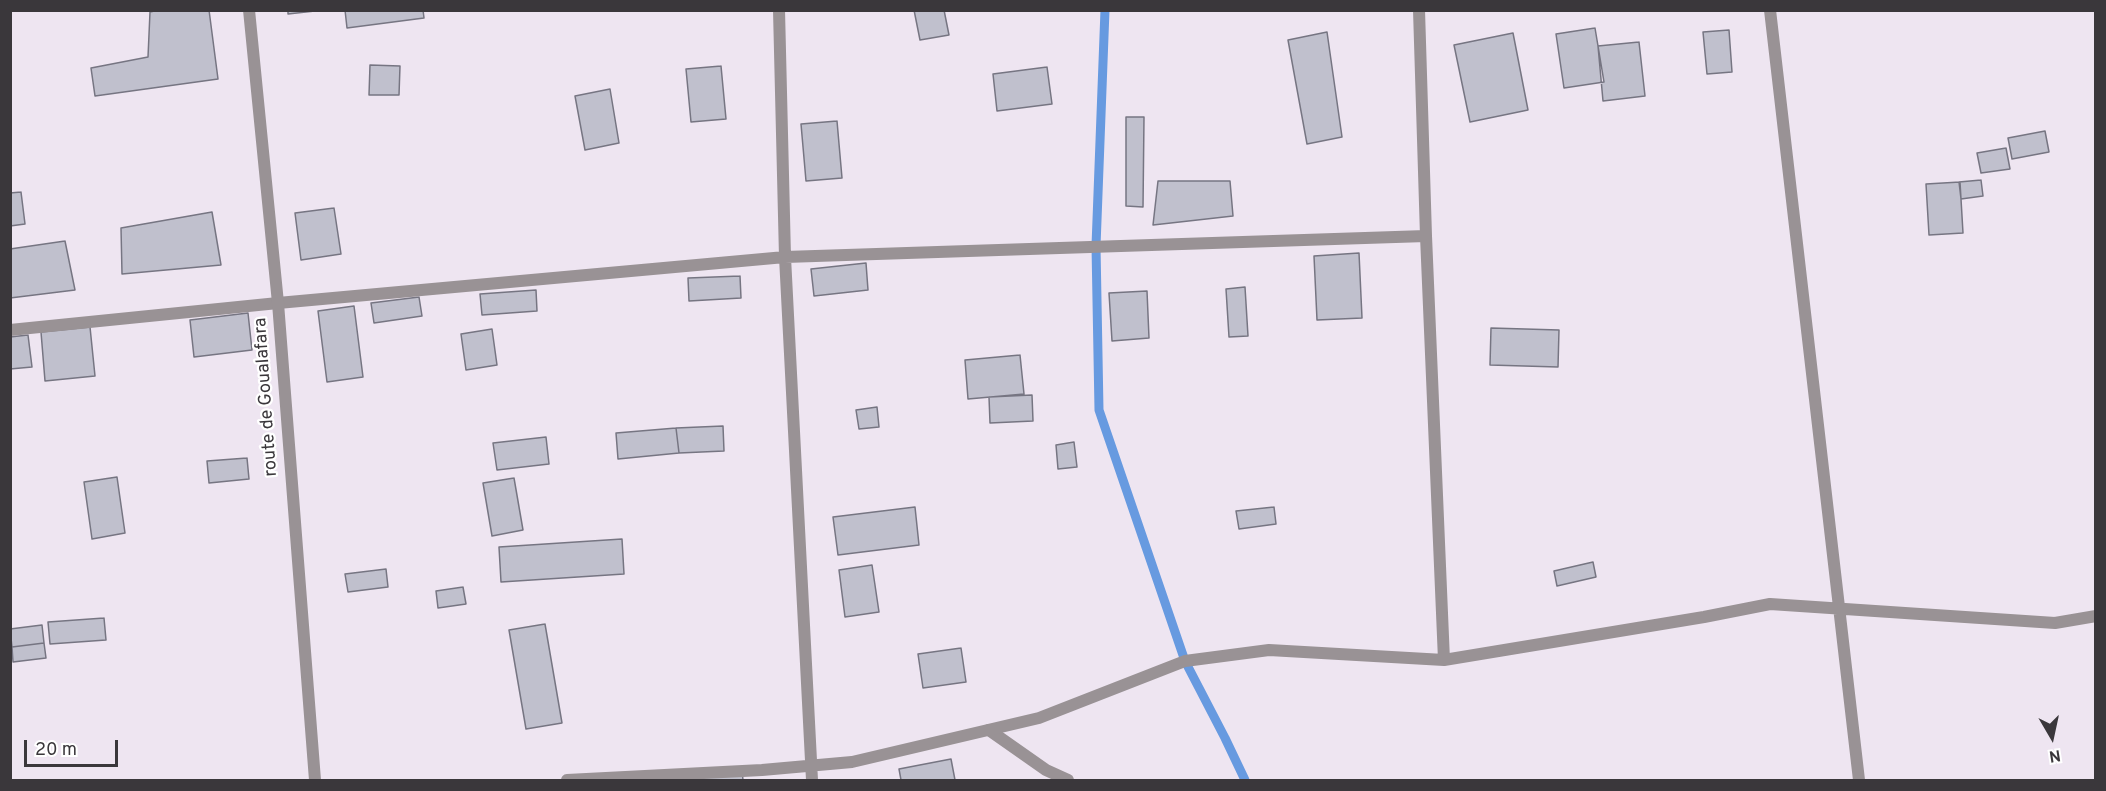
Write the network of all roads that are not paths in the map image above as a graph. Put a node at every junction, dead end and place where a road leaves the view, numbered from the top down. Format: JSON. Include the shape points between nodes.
{"nodes":[{"id":1,"x":249,"y":10,"type":"edge"},
{"id":2,"x":779,"y":10,"type":"edge"},
{"id":3,"x":1419,"y":10,"type":"edge"},
{"id":4,"x":1770,"y":10,"type":"edge"},
{"id":5,"x":1426,"y":236,"type":"junction"},
{"id":6,"x":785,"y":257,"type":"junction"},
{"id":7,"x":278,"y":303,"type":"junction"},
{"id":8,"x":10,"y":330,"type":"edge"},
{"id":9,"x":1838,"y":609,"type":"junction"},
{"id":10,"x":2096,"y":616,"type":"edge"},
{"id":11,"x":1444,"y":660,"type":"junction"},
{"id":12,"x":989,"y":730,"type":"junction"},
{"id":13,"x":811,"y":766,"type":"junction"},
{"id":14,"x":315,"y":780,"type":"edge"},
{"id":15,"x":567,"y":780,"type":"edge"},
{"id":16,"x":812,"y":780,"type":"edge"},
{"id":17,"x":1068,"y":780,"type":"edge"},
{"id":18,"x":1859,"y":780,"type":"edge"}],
"edges":[{"from":1,"to":7,"type":"street","name":"route de Goualafara"},
{"from":2,"to":6,"type":"street"},
{"from":3,"to":5,"type":"street"},
{"from":4,"to":9,"type":"street"},
{"from":5,"to":6,"type":"street"},
{"from":5,"to":11,"type":"street"},
{"from":6,"to":7,"type":"street"},
{"from":6,"to":13,"type":"street"},
{"from":7,"to":8,"type":"street"},
{"from":7,"to":14,"type":"street","name":"route de Goualafara"},
{"from":9,"to":10,"type":"street","via":[[2055,623]]},
{"from":9,"to":11,"type":"street","via":[[1770,604]]},
{"from":9,"to":18,"type":"street"},
{"from":11,"to":12,"type":"street","via":[[1269,650],[1185,661],[1039,718]]},
{"from":12,"to":13,"type":"street","via":[[852,762]]},
{"from":12,"to":17,"type":"street","via":[[1046,770]]},
{"from":13,"to":15,"type":"street"},
{"from":13,"to":16,"type":"street"}]}
